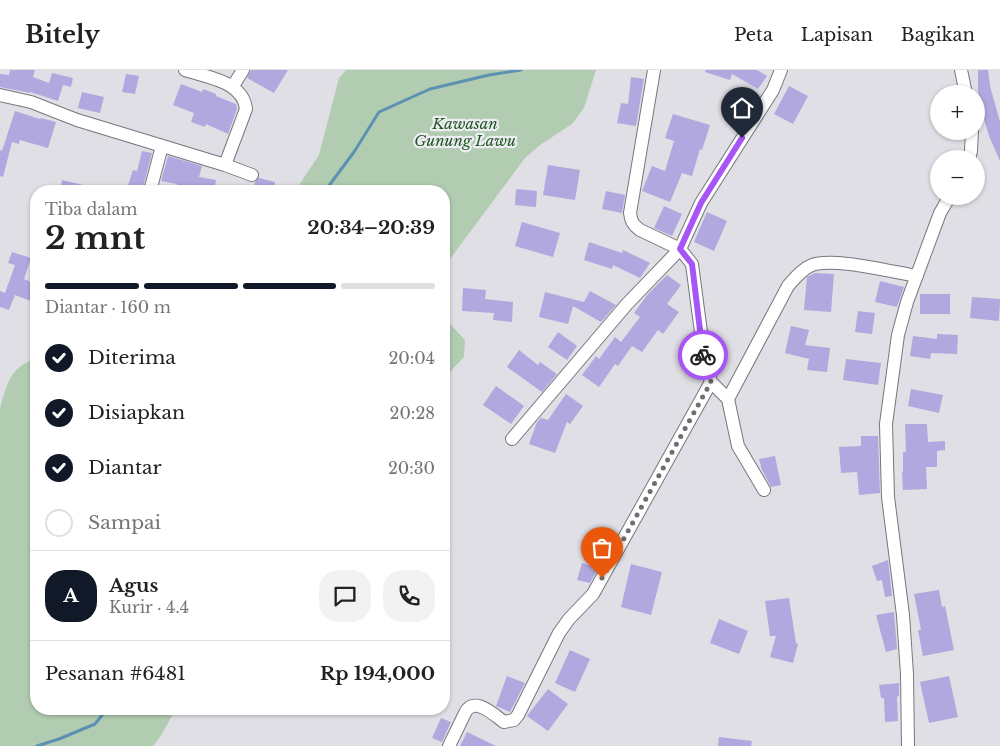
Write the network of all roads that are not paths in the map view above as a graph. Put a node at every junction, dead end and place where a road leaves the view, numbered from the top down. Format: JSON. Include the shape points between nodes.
{"nodes":[{"id":1,"x":185,"y":70,"type":"edge"},
{"id":2,"x":243,"y":70,"type":"edge"},
{"id":3,"x":654,"y":70,"type":"edge"},
{"id":4,"x":780,"y":70,"type":"edge"},
{"id":5,"x":961,"y":70,"type":"edge"},
{"id":6,"x":964,"y":85,"type":"edge"},
{"id":7,"x":233,"y":86,"type":"junction"},
{"id":8,"x":0,"y":95,"type":"edge"},
{"id":9,"x":162,"y":146,"type":"junction"},
{"id":10,"x":225,"y":165,"type":"junction"},
{"id":11,"x":252,"y":175,"type":"dead end"},
{"id":12,"x":152,"y":185,"type":"edge"},
{"id":13,"x":945,"y":205,"type":"edge"},
{"id":14,"x":680,"y":249,"type":"junction"},
{"id":15,"x":917,"y":276,"type":"junction"},
{"id":16,"x":711,"y":382,"type":"junction"},
{"id":17,"x":728,"y":398,"type":"junction"},
{"id":18,"x":512,"y":439,"type":"dead end"},
{"id":19,"x":764,"y":490,"type":"dead end"},
{"id":20,"x":450,"y":746,"type":"edge"},
{"id":21,"x":908,"y":746,"type":"edge"}],
"edges":[{"from":1,"to":7,"type":"street"},
{"from":2,"to":7,"type":"street"},
{"from":3,"to":14,"type":"street","via":[[631,221],[640,230]]},
{"from":4,"to":14,"type":"street","via":[[773,90],[701,203]]},
{"from":5,"to":6,"type":"street"},
{"from":7,"to":10,"type":"street","via":[[246,108]]},
{"from":8,"to":9,"type":"street"},
{"from":9,"to":10,"type":"street"},
{"from":9,"to":12,"type":"street"},
{"from":10,"to":11,"type":"street"},
{"from":13,"to":15,"type":"street"},
{"from":14,"to":16,"type":"street","via":[[692,264],[704,355]]},
{"from":14,"to":18,"type":"street","via":[[627,304]]},
{"from":15,"to":17,"type":"street","via":[[841,263],[824,262],[810,266],[788,286]]},
{"from":15,"to":21,"type":"street","via":[[898,335],[886,424],[888,497],[903,615]]},
{"from":16,"to":17,"type":"street"},
{"from":16,"to":20,"type":"street","via":[[593,594],[559,633],[518,715],[514,720],[504,722],[479,705],[472,706],[465,712]]},
{"from":17,"to":19,"type":"street","via":[[738,446]]}]}
